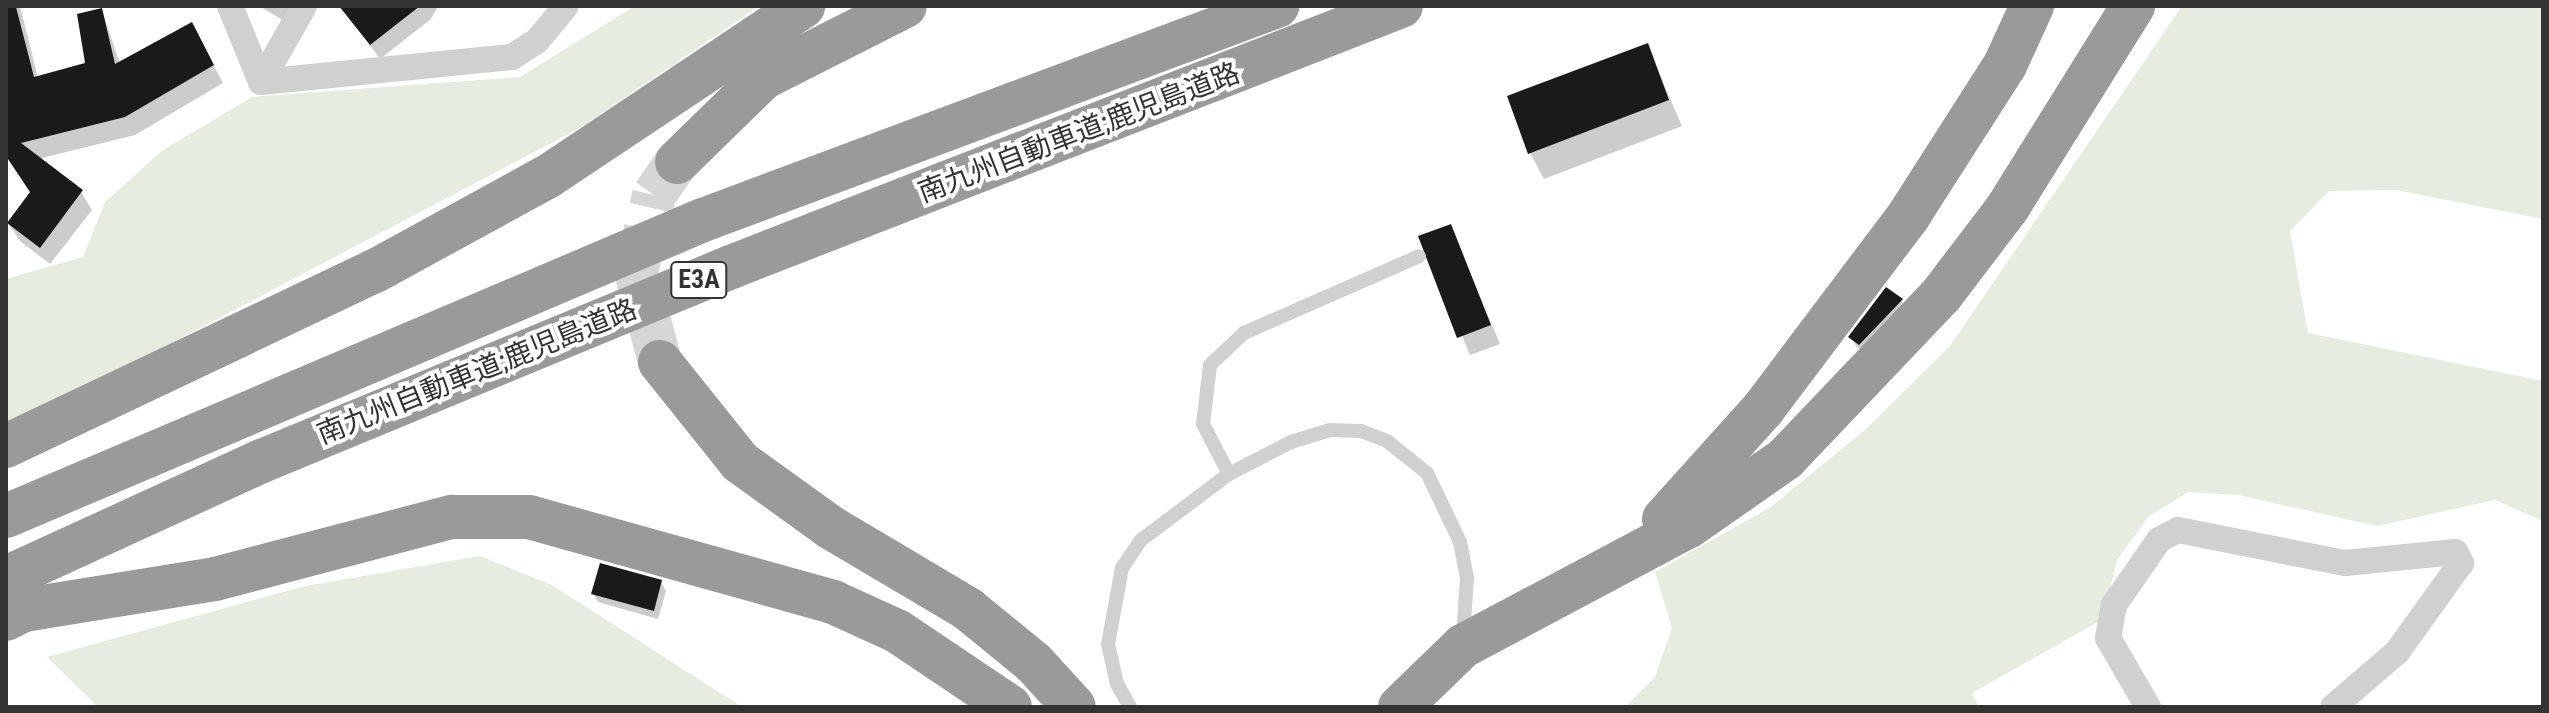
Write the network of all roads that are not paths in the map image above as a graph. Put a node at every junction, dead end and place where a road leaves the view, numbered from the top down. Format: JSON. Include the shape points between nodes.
{"nodes":[{"id":1,"x":230,"y":6,"type":"edge"},
{"id":2,"x":304,"y":6,"type":"edge"},
{"id":3,"x":566,"y":6,"type":"edge"},
{"id":4,"x":803,"y":6,"type":"edge"},
{"id":5,"x":905,"y":6,"type":"edge"},
{"id":6,"x":1277,"y":6,"type":"edge"},
{"id":7,"x":1401,"y":6,"type":"edge"},
{"id":8,"x":2032,"y":6,"type":"edge"},
{"id":9,"x":2133,"y":6,"type":"edge"},
{"id":10,"x":261,"y":82,"type":"junction"},
{"id":11,"x":677,"y":162,"type":"tunnel mouth"},
{"id":12,"x":1419,"y":256,"type":"dead end"},
{"id":13,"x":660,"y":362,"type":"tunnel mouth"},
{"id":14,"x":6,"y":446,"type":"edge"},
{"id":15,"x":1229,"y":474,"type":"junction"},
{"id":16,"x":6,"y":516,"type":"edge"},
{"id":17,"x":6,"y":578,"type":"edge"},
{"id":18,"x":6,"y":619,"type":"edge"},
{"id":19,"x":1517,"y":620,"type":"junction"},
{"id":20,"x":1463,"y":646,"type":"junction"},
{"id":21,"x":1010,"y":707,"type":"edge"},
{"id":22,"x":1074,"y":707,"type":"edge"},
{"id":23,"x":1130,"y":707,"type":"edge"},
{"id":24,"x":1400,"y":707,"type":"edge"},
{"id":25,"x":2148,"y":707,"type":"edge"},
{"id":26,"x":2333,"y":707,"type":"edge"}],
"edges":[{"from":1,"to":10,"type":"street"},
{"from":2,"to":10,"type":"street"},
{"from":3,"to":10,"type":"street","via":[[537,41],[512,57]]},
{"from":4,"to":14,"type":"highway","via":[[547,177],[375,271]]},
{"from":5,"to":11,"type":"highway","via":[[763,78]]},
{"from":6,"to":16,"type":"highway","name":"南九州自動車道;鹿児島道路","number":"E3A","via":[[703,220]]},
{"from":7,"to":17,"type":"highway","name":"南九州自動車道;鹿児島道路","number":"E3A","via":[[731,267],[262,461]]},
{"from":8,"to":19,"type":"highway","via":[[2005,65],[1909,215],[1721,460],[1640,539]]},
{"from":9,"to":19,"type":"highway","via":[[2008,207],[1942,294],[1785,459],[1689,526]]},
{"from":12,"to":15,"type":"lane","via":[[1244,333],[1210,365],[1203,424]]},
{"from":13,"to":22,"type":"highway","via":[[740,462],[830,527],[968,609],[1034,663]]},
{"from":15,"to":20,"type":"lane","via":[[1291,442],[1330,430],[1361,431],[1408,453],[1446,502],[1460,542],[1467,578]]},
{"from":15,"to":23,"type":"lane","via":[[1141,540],[1122,568],[1108,644],[1117,684]]},
{"from":18,"to":21,"type":"highway","via":[[24,610],[215,579],[452,517],[529,517],[833,602],[897,631]]},
{"from":19,"to":20,"type":"highway"},
{"from":20,"to":24,"type":"highway"},
{"from":25,"to":26,"type":"street","via":[[2108,638],[2114,605],[2159,540],[2178,530],[2345,563],[2455,552],[2461,563],[2397,652]]}]}
